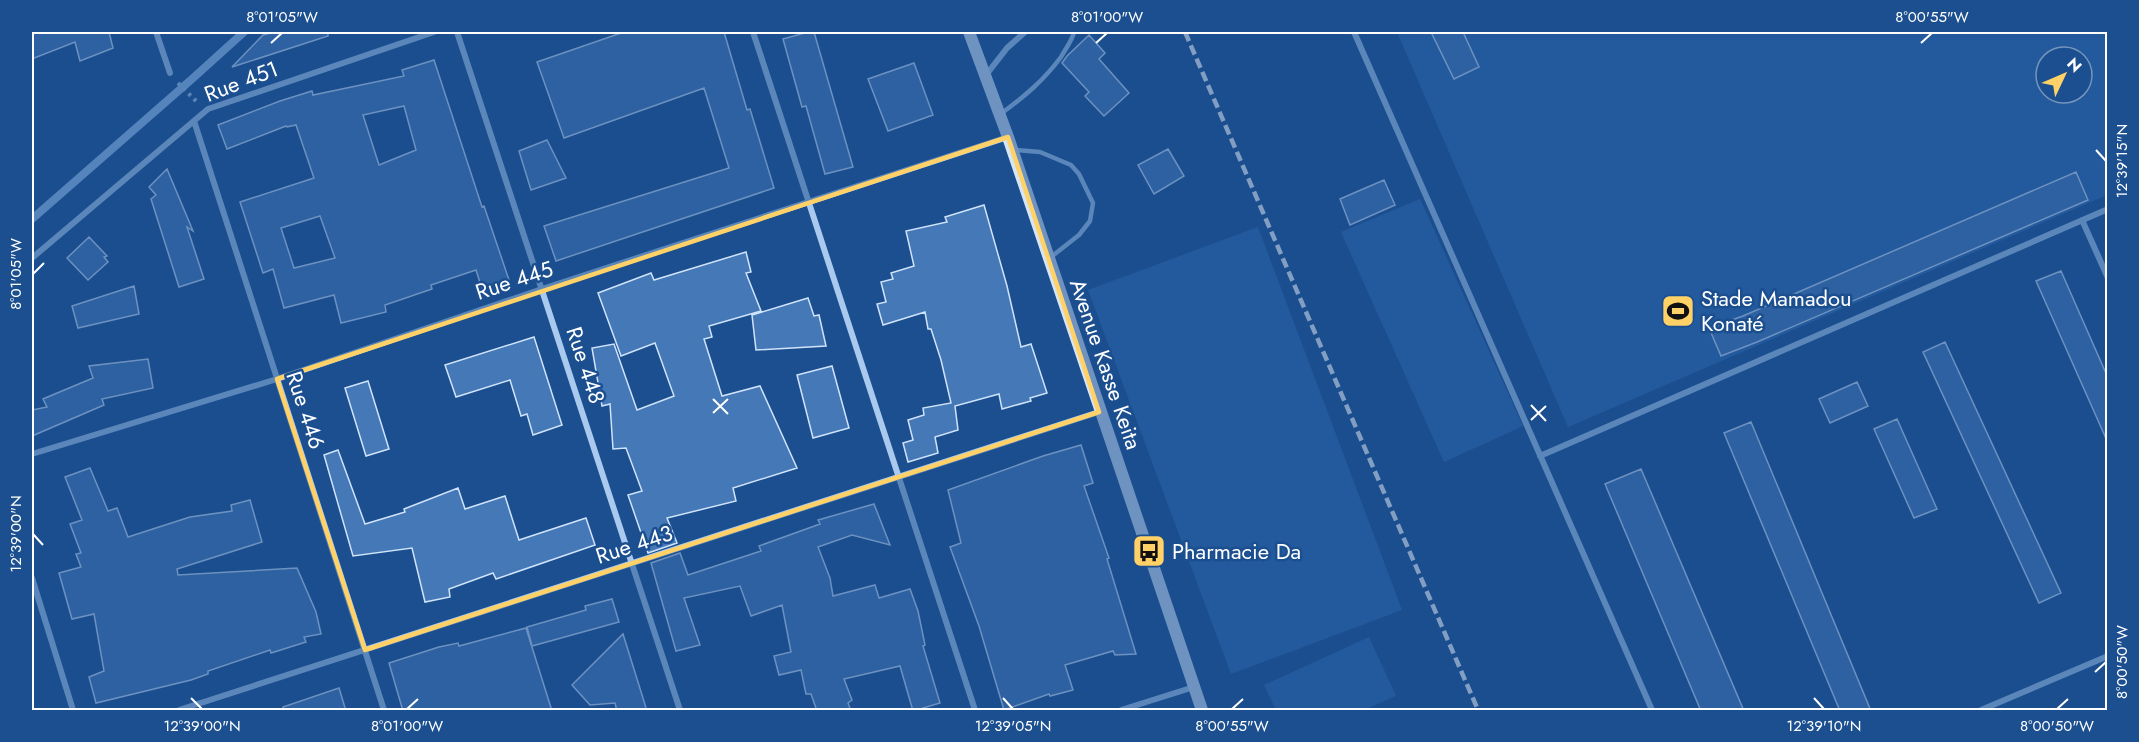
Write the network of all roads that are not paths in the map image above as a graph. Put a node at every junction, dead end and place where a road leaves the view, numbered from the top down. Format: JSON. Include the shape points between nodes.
{"nodes":[{"id":1,"x":156,"y":32,"type":"edge"},
{"id":2,"x":435,"y":32,"type":"edge"},
{"id":3,"x":457,"y":32,"type":"edge"},
{"id":4,"x":753,"y":32,"type":"edge"},
{"id":5,"x":969,"y":32,"type":"edge"},
{"id":6,"x":1025,"y":32,"type":"edge"},
{"id":7,"x":1074,"y":32,"type":"edge"},
{"id":8,"x":1354,"y":32,"type":"edge"},
{"id":9,"x":170,"y":74,"type":"dead end"},
{"id":10,"x":986,"y":76,"type":"junction"},
{"id":11,"x":1000,"y":115,"type":"junction"},
{"id":12,"x":194,"y":120,"type":"junction"},
{"id":13,"x":1008,"y":137,"type":"junction"},
{"id":14,"x":1012,"y":150,"type":"junction"},
{"id":15,"x":809,"y":203,"type":"junction"},
{"id":16,"x":2108,"y":209,"type":"edge"},
{"id":17,"x":2082,"y":220,"type":"junction"},
{"id":18,"x":32,"y":258,"type":"edge"},
{"id":19,"x":1048,"y":259,"type":"junction"},
{"id":20,"x":2108,"y":278,"type":"edge"},
{"id":21,"x":542,"y":289,"type":"junction"},
{"id":22,"x":277,"y":379,"type":"junction"},
{"id":23,"x":1100,"y":412,"type":"junction"},
{"id":24,"x":32,"y":454,"type":"edge"},
{"id":25,"x":1540,"y":456,"type":"junction"},
{"id":26,"x":899,"y":477,"type":"junction"},
{"id":27,"x":632,"y":564,"type":"junction"},
{"id":28,"x":32,"y":578,"type":"edge"},
{"id":29,"x":365,"y":650,"type":"junction"},
{"id":30,"x":2108,"y":656,"type":"edge"},
{"id":31,"x":1194,"y":687,"type":"junction"},
{"id":32,"x":73,"y":711,"type":"edge"},
{"id":33,"x":179,"y":711,"type":"edge"},
{"id":34,"x":384,"y":711,"type":"edge"},
{"id":35,"x":680,"y":711,"type":"edge"},
{"id":36,"x":975,"y":711,"type":"edge"},
{"id":37,"x":1121,"y":711,"type":"edge"},
{"id":38,"x":1202,"y":711,"type":"edge"},
{"id":39,"x":1652,"y":711,"type":"edge"},
{"id":40,"x":1981,"y":711,"type":"edge"}],
"edges":[{"from":1,"to":9,"type":"street"},
{"from":2,"to":12,"type":"street","name":"Rue 451","via":[[208,109]]},
{"from":3,"to":21,"type":"street","name":"Rue 448"},
{"from":4,"to":15,"type":"street"},
{"from":5,"to":10,"type":"main road","name":"Avenue Kasse Keita"},
{"from":6,"to":10,"type":"street"},
{"from":7,"to":11,"type":"lane","via":[[1051,71]]},
{"from":8,"to":25,"type":"street"},
{"from":10,"to":11,"type":"main road","name":"Avenue Kasse Keita"},
{"from":11,"to":13,"type":"main road","name":"Avenue Kasse Keita"},
{"from":12,"to":18,"type":"street","name":"Rue 451"},
{"from":12,"to":22,"type":"street","name":"Rue 446"},
{"from":13,"to":14,"type":"main road","name":"Avenue Kasse Keita"},
{"from":13,"to":15,"type":"street","name":"Rue 445"},
{"from":14,"to":19,"type":"main road","name":"Avenue Kasse Keita"},
{"from":14,"to":19,"type":"lane","via":[[1040,152],[1071,165],[1093,203],[1090,221],[1079,235]]},
{"from":15,"to":21,"type":"street","name":"Rue 445"},
{"from":15,"to":26,"type":"street"},
{"from":16,"to":17,"type":"street"},
{"from":17,"to":20,"type":"street"},
{"from":17,"to":25,"type":"street"},
{"from":19,"to":23,"type":"main road","name":"Avenue Kasse Keita"},
{"from":21,"to":22,"type":"street","name":"Rue 445"},
{"from":21,"to":27,"type":"street","name":"Rue 448"},
{"from":22,"to":24,"type":"street","name":"Rue 445"},
{"from":22,"to":29,"type":"street","name":"Rue 446"},
{"from":23,"to":26,"type":"street","name":"Rue 443"},
{"from":23,"to":31,"type":"main road","name":"Avenue Kasse Keita"},
{"from":25,"to":39,"type":"street"},
{"from":26,"to":27,"type":"street","name":"Rue 443"},
{"from":26,"to":36,"type":"street"},
{"from":27,"to":29,"type":"street","name":"Rue 443"},
{"from":27,"to":35,"type":"street","name":"Rue 448"},
{"from":28,"to":32,"type":"street"},
{"from":29,"to":33,"type":"street","name":"Rue 443"},
{"from":29,"to":34,"type":"street","name":"Rue 446"},
{"from":30,"to":40,"type":"street"},
{"from":31,"to":37,"type":"street"},
{"from":31,"to":38,"type":"main road","name":"Avenue Kasse Keita"}]}
